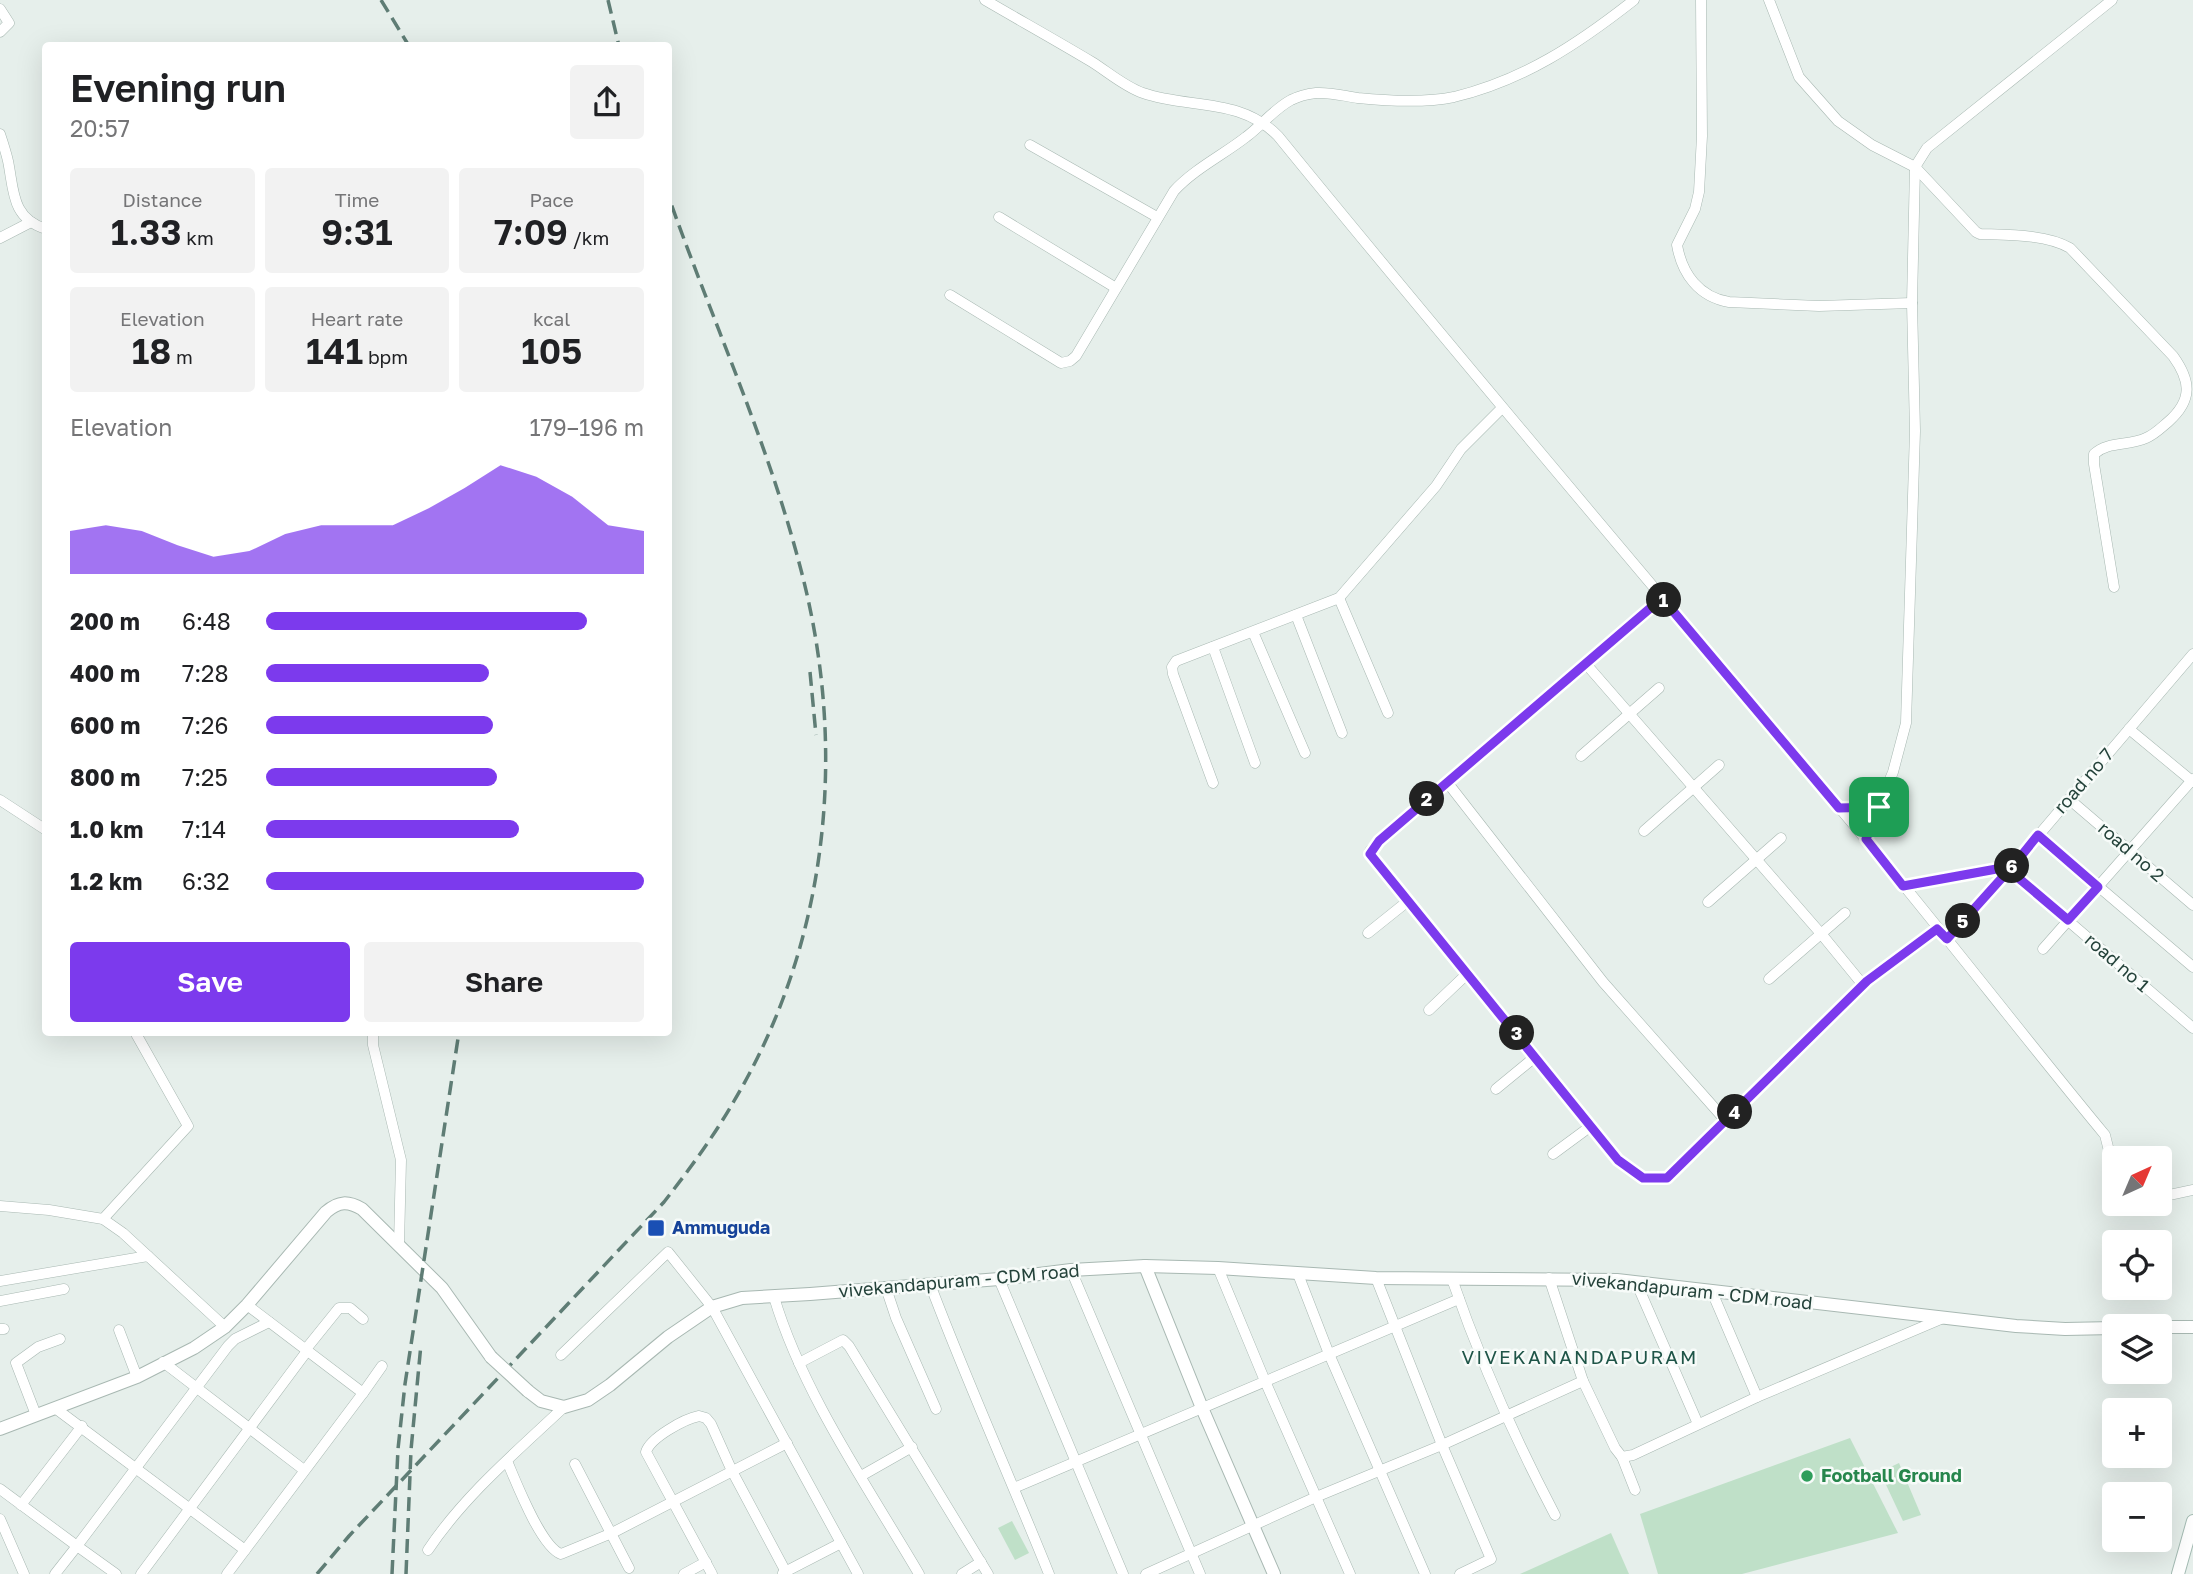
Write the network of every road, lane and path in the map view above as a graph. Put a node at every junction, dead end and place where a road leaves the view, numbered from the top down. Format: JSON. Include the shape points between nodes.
{"nodes":[{"id":1,"x":985,"y":0,"type":"edge"},
{"id":2,"x":1634,"y":0,"type":"edge"},
{"id":3,"x":1701,"y":0,"type":"edge"},
{"id":4,"x":1769,"y":0,"type":"edge"},
{"id":5,"x":2112,"y":0,"type":"edge"},
{"id":6,"x":0,"y":9,"type":"edge"},
{"id":7,"x":0,"y":32,"type":"edge"},
{"id":8,"x":1265,"y":122,"type":"junction"},
{"id":9,"x":0,"y":134,"type":"edge"},
{"id":10,"x":1030,"y":145,"type":"dead end"},
{"id":11,"x":1915,"y":167,"type":"junction"},
{"id":12,"x":999,"y":217,"type":"dead end"},
{"id":13,"x":1157,"y":217,"type":"junction"},
{"id":14,"x":31,"y":222,"type":"junction"},
{"id":15,"x":42,"y":227,"type":"edge"},
{"id":16,"x":0,"y":238,"type":"edge"},
{"id":17,"x":1116,"y":288,"type":"junction"},
{"id":18,"x":950,"y":295,"type":"dead end"},
{"id":19,"x":1912,"y":303,"type":"junction"},
{"id":20,"x":1502,"y":408,"type":"junction"},
{"id":21,"x":2115,"y":587,"type":"dead end"},
{"id":22,"x":1339,"y":598,"type":"junction"},
{"id":23,"x":1662,"y":598,"type":"junction"},
{"id":24,"x":1296,"y":615,"type":"junction"},
{"id":25,"x":1253,"y":632,"type":"junction"},
{"id":26,"x":1213,"y":647,"type":"junction"},
{"id":27,"x":2191,"y":658,"type":"edge"},
{"id":28,"x":1586,"y":664,"type":"junction"},
{"id":29,"x":1659,"y":688,"type":"dead end"},
{"id":30,"x":1388,"y":713,"type":"dead end"},
{"id":31,"x":1629,"y":714,"type":"junction"},
{"id":32,"x":2129,"y":729,"type":"junction"},
{"id":33,"x":1342,"y":733,"type":"dead end"},
{"id":34,"x":1305,"y":753,"type":"dead end"},
{"id":35,"x":1581,"y":756,"type":"dead end"},
{"id":36,"x":1255,"y":762,"type":"dead end"},
{"id":37,"x":1719,"y":765,"type":"dead end"},
{"id":38,"x":2192,"y":780,"type":"edge"},
{"id":39,"x":1447,"y":782,"type":"junction"},
{"id":40,"x":1213,"y":783,"type":"dead end"},
{"id":41,"x":1693,"y":787,"type":"junction"},
{"id":42,"x":2069,"y":799,"type":"junction"},
{"id":43,"x":0,"y":800,"type":"edge"},
{"id":44,"x":1879,"y":807,"type":"junction"},
{"id":45,"x":1839,"y":808,"type":"junction"},
{"id":46,"x":42,"y":827,"type":"edge"},
{"id":47,"x":1644,"y":831,"type":"dead end"},
{"id":48,"x":2038,"y":835,"type":"junction"},
{"id":49,"x":1781,"y":838,"type":"dead end"},
{"id":50,"x":1866,"y":839,"type":"junction"},
{"id":51,"x":2130,"y":850,"type":"junction"},
{"id":52,"x":1757,"y":860,"type":"junction"},
{"id":53,"x":2011,"y":868,"type":"junction"},
{"id":54,"x":1903,"y":886,"type":"junction"},
{"id":55,"x":2098,"y":887,"type":"junction"},
{"id":56,"x":1408,"y":901,"type":"junction"},
{"id":57,"x":1709,"y":902,"type":"dead end"},
{"id":58,"x":2193,"y":905,"type":"edge"},
{"id":59,"x":1845,"y":914,"type":"dead end"},
{"id":60,"x":2068,"y":920,"type":"junction"},
{"id":61,"x":1937,"y":929,"type":"junction"},
{"id":62,"x":1368,"y":933,"type":"dead end"},
{"id":63,"x":1822,"y":934,"type":"junction"},
{"id":64,"x":1947,"y":939,"type":"junction"},
{"id":65,"x":2043,"y":949,"type":"dead end"},
{"id":66,"x":2193,"y":967,"type":"edge"},
{"id":67,"x":1468,"y":973,"type":"junction"},
{"id":68,"x":1769,"y":979,"type":"dead end"},
{"id":69,"x":1867,"y":981,"type":"junction"},
{"id":70,"x":1429,"y":1010,"type":"dead end"},
{"id":71,"x":2193,"y":1028,"type":"edge"},
{"id":72,"x":137,"y":1036,"type":"edge"},
{"id":73,"x":373,"y":1036,"type":"edge"},
{"id":74,"x":1535,"y":1057,"type":"junction"},
{"id":75,"x":1496,"y":1089,"type":"dead end"},
{"id":76,"x":1726,"y":1121,"type":"junction"},
{"id":77,"x":1591,"y":1126,"type":"junction"},
{"id":78,"x":2108,"y":1146,"type":"edge"},
{"id":79,"x":1553,"y":1154,"type":"dead end"},
{"id":80,"x":2193,"y":1190,"type":"edge"},
{"id":81,"x":2172,"y":1194,"type":"edge"},
{"id":82,"x":0,"y":1206,"type":"edge"},
{"id":83,"x":103,"y":1219,"type":"junction"},
{"id":84,"x":399,"y":1245,"type":"junction"},
{"id":85,"x":148,"y":1256,"type":"junction"},
{"id":86,"x":1145,"y":1266,"type":"junction"},
{"id":87,"x":1219,"y":1268,"type":"junction"},
{"id":88,"x":1071,"y":1270,"type":"junction"},
{"id":89,"x":1298,"y":1274,"type":"junction"},
{"id":90,"x":21,"y":1277,"type":"junction"},
{"id":91,"x":1376,"y":1278,"type":"junction"},
{"id":92,"x":1549,"y":1278,"type":"junction"},
{"id":93,"x":999,"y":1279,"type":"junction"},
{"id":94,"x":1452,"y":1279,"type":"junction"},
{"id":95,"x":0,"y":1281,"type":"edge"},
{"id":96,"x":1636,"y":1282,"type":"junction"},
{"id":97,"x":930,"y":1284,"type":"junction"},
{"id":98,"x":886,"y":1288,"type":"junction"},
{"id":99,"x":64,"y":1289,"type":"dead end"},
{"id":100,"x":1712,"y":1292,"type":"junction"},
{"id":101,"x":24,"y":1296,"type":"junction"},
{"id":102,"x":774,"y":1297,"type":"junction"},
{"id":103,"x":1459,"y":1299,"type":"junction"},
{"id":104,"x":0,"y":1301,"type":"edge"},
{"id":105,"x":247,"y":1305,"type":"junction"},
{"id":106,"x":712,"y":1307,"type":"junction"},
{"id":107,"x":363,"y":1319,"type":"dead end"},
{"id":108,"x":1941,"y":1319,"type":"junction"},
{"id":109,"x":269,"y":1322,"type":"junction"},
{"id":110,"x":225,"y":1327,"type":"junction"},
{"id":111,"x":1394,"y":1327,"type":"junction"},
{"id":112,"x":2172,"y":1327,"type":"edge"},
{"id":113,"x":2193,"y":1327,"type":"edge"},
{"id":114,"x":2102,"y":1328,"type":"edge"},
{"id":115,"x":118,"y":1330,"type":"dead end"},
{"id":116,"x":60,"y":1339,"type":"dead end"},
{"id":117,"x":307,"y":1350,"type":"junction"},
{"id":118,"x":561,"y":1354,"type":"dead end"},
{"id":119,"x":1329,"y":1354,"type":"junction"},
{"id":120,"x":163,"y":1362,"type":"junction"},
{"id":121,"x":799,"y":1363,"type":"junction"},
{"id":122,"x":382,"y":1366,"type":"dead end"},
{"id":123,"x":137,"y":1377,"type":"junction"},
{"id":124,"x":1265,"y":1381,"type":"junction"},
{"id":125,"x":1583,"y":1381,"type":"junction"},
{"id":126,"x":195,"y":1388,"type":"junction"},
{"id":127,"x":363,"y":1393,"type":"junction"},
{"id":128,"x":1757,"y":1397,"type":"junction"},
{"id":129,"x":564,"y":1407,"type":"junction"},
{"id":130,"x":55,"y":1408,"type":"junction"},
{"id":131,"x":1202,"y":1408,"type":"junction"},
{"id":132,"x":936,"y":1409,"type":"dead end"},
{"id":133,"x":36,"y":1415,"type":"junction"},
{"id":134,"x":1507,"y":1416,"type":"junction"},
{"id":135,"x":1698,"y":1424,"type":"junction"},
{"id":136,"x":82,"y":1426,"type":"junction"},
{"id":137,"x":0,"y":1429,"type":"edge"},
{"id":138,"x":250,"y":1429,"type":"junction"},
{"id":139,"x":1141,"y":1434,"type":"junction"},
{"id":140,"x":787,"y":1443,"type":"junction"},
{"id":141,"x":1442,"y":1445,"type":"junction"},
{"id":142,"x":912,"y":1447,"type":"junction"},
{"id":143,"x":1622,"y":1457,"type":"junction"},
{"id":144,"x":507,"y":1461,"type":"junction"},
{"id":145,"x":1077,"y":1462,"type":"junction"},
{"id":146,"x":575,"y":1464,"type":"dead end"},
{"id":147,"x":135,"y":1467,"type":"junction"},
{"id":148,"x":304,"y":1470,"type":"junction"},
{"id":149,"x":1380,"y":1470,"type":"junction"},
{"id":150,"x":732,"y":1471,"type":"junction"},
{"id":151,"x":861,"y":1476,"type":"junction"},
{"id":152,"x":1014,"y":1488,"type":"junction"},
{"id":153,"x":0,"y":1489,"type":"edge"},
{"id":154,"x":1635,"y":1490,"type":"dead end"},
{"id":155,"x":1316,"y":1497,"type":"junction"},
{"id":156,"x":673,"y":1501,"type":"junction"},
{"id":157,"x":22,"y":1505,"type":"junction"},
{"id":158,"x":190,"y":1509,"type":"junction"},
{"id":159,"x":1555,"y":1515,"type":"dead end"},
{"id":160,"x":0,"y":1518,"type":"edge"},
{"id":161,"x":2193,"y":1521,"type":"edge"},
{"id":162,"x":1253,"y":1527,"type":"junction"},
{"id":163,"x":612,"y":1533,"type":"junction"},
{"id":164,"x":841,"y":1543,"type":"junction"},
{"id":165,"x":77,"y":1546,"type":"junction"},
{"id":166,"x":245,"y":1550,"type":"junction"},
{"id":167,"x":428,"y":1550,"type":"dead end"},
{"id":168,"x":1191,"y":1553,"type":"junction"},
{"id":169,"x":706,"y":1562,"type":"junction"},
{"id":170,"x":981,"y":1562,"type":"junction"},
{"id":171,"x":629,"y":1568,"type":"dead end"},
{"id":172,"x":785,"y":1573,"type":"edge"},
{"id":173,"x":24,"y":1574,"type":"edge"},
{"id":174,"x":55,"y":1574,"type":"edge"},
{"id":175,"x":116,"y":1574,"type":"edge"},
{"id":176,"x":141,"y":1574,"type":"edge"},
{"id":177,"x":227,"y":1574,"type":"edge"},
{"id":178,"x":684,"y":1574,"type":"edge"},
{"id":179,"x":712,"y":1574,"type":"edge"},
{"id":180,"x":858,"y":1574,"type":"edge"},
{"id":181,"x":919,"y":1574,"type":"edge"},
{"id":182,"x":962,"y":1574,"type":"edge"},
{"id":183,"x":988,"y":1574,"type":"edge"},
{"id":184,"x":1049,"y":1574,"type":"edge"},
{"id":185,"x":1124,"y":1574,"type":"edge"},
{"id":186,"x":1146,"y":1574,"type":"edge"},
{"id":187,"x":1200,"y":1574,"type":"edge"},
{"id":188,"x":1274,"y":1574,"type":"edge"},
{"id":189,"x":1350,"y":1574,"type":"edge"},
{"id":190,"x":1425,"y":1574,"type":"edge"},
{"id":191,"x":1460,"y":1574,"type":"edge"},
{"id":192,"x":2178,"y":1574,"type":"edge"}],
"edges":[{"from":1,"to":8,"type":"street","via":[[1140,93],[1200,103]]},
{"from":2,"to":8,"type":"street","via":[[1536,68],[1489,87],[1450,97],[1402,101],[1316,93],[1290,101]]},
{"from":3,"to":19,"type":"street","via":[[1699,192],[1677,245],[1685,273],[1696,286],[1721,301],[1809,306]]},
{"from":4,"to":11,"type":"street","via":[[1799,77],[1838,121]]},
{"from":5,"to":11,"type":"street","via":[[1927,148]]},
{"from":6,"to":7,"type":"street","via":[[9,23]]},
{"from":8,"to":13,"type":"street","via":[[1183,181]]},
{"from":8,"to":20,"type":"street"},
{"from":9,"to":14,"type":"street","via":[[13,199]]},
{"from":10,"to":13,"type":"street"},
{"from":11,"to":19,"type":"street"},
{"from":11,"to":21,"type":"street","via":[[1976,232],[2070,248],[2183,370],[2188,387],[2176,415],[2146,438],[2107,446],[2094,454]]},
{"from":12,"to":17,"type":"street"},
{"from":13,"to":17,"type":"street"},
{"from":14,"to":15,"type":"street"},
{"from":14,"to":16,"type":"street"},
{"from":17,"to":18,"type":"street","via":[[1076,356],[1062,363]]},
{"from":19,"to":44,"type":"street","via":[[1914,431],[1906,723]]},
{"from":20,"to":22,"type":"street","via":[[1461,449]]},
{"from":20,"to":23,"type":"street"},
{"from":22,"to":24,"type":"street"},
{"from":22,"to":30,"type":"street"},
{"from":23,"to":28,"type":"street"},
{"from":23,"to":45,"type":"street"},
{"from":24,"to":25,"type":"street"},
{"from":24,"to":33,"type":"street"},
{"from":25,"to":26,"type":"street"},
{"from":25,"to":34,"type":"street"},
{"from":26,"to":36,"type":"street"},
{"from":26,"to":40,"type":"street","via":[[1176,661],[1172,667]]},
{"from":27,"to":32,"type":"street","name":"road no 7"},
{"from":28,"to":31,"type":"street"},
{"from":28,"to":39,"type":"street"},
{"from":29,"to":31,"type":"street"},
{"from":31,"to":35,"type":"street"},
{"from":31,"to":41,"type":"street"},
{"from":32,"to":38,"type":"street"},
{"from":32,"to":42,"type":"street","name":"road no 7"},
{"from":37,"to":41,"type":"street"},
{"from":38,"to":51,"type":"street"},
{"from":39,"to":56,"type":"street","via":[[1370,851]]},
{"from":39,"to":76,"type":"street","via":[[1604,982]]},
{"from":41,"to":47,"type":"street"},
{"from":41,"to":52,"type":"street"},
{"from":42,"to":48,"type":"street","name":"road no 7"},
{"from":42,"to":51,"type":"street","name":"road no 2"},
{"from":43,"to":46,"type":"street"},
{"from":44,"to":45,"type":"street"},
{"from":44,"to":50,"type":"street"},
{"from":45,"to":50,"type":"street"},
{"from":48,"to":53,"type":"street","name":"road no 7"},
{"from":48,"to":55,"type":"street"},
{"from":49,"to":52,"type":"street"},
{"from":50,"to":54,"type":"street"},
{"from":51,"to":55,"type":"street"},
{"from":51,"to":58,"type":"street","name":"road no 2"},
{"from":52,"to":57,"type":"street"},
{"from":52,"to":63,"type":"street"},
{"from":53,"to":54,"type":"street"},
{"from":53,"to":60,"type":"street","name":"road no 1"},
{"from":53,"to":64,"type":"street","name":"road no 7"},
{"from":54,"to":61,"type":"street"},
{"from":55,"to":60,"type":"street"},
{"from":55,"to":66,"type":"street"},
{"from":56,"to":62,"type":"street"},
{"from":56,"to":67,"type":"street"},
{"from":59,"to":63,"type":"street"},
{"from":60,"to":65,"type":"street"},
{"from":60,"to":71,"type":"street","name":"road no 1"},
{"from":61,"to":64,"type":"street"},
{"from":61,"to":69,"type":"street"},
{"from":63,"to":68,"type":"street"},
{"from":63,"to":69,"type":"street","via":[[1859,980]]},
{"from":64,"to":78,"type":"street","via":[[2105,1135]]},
{"from":67,"to":70,"type":"street"},
{"from":67,"to":74,"type":"street"},
{"from":69,"to":76,"type":"street"},
{"from":72,"to":83,"type":"street","via":[[188,1126]]},
{"from":73,"to":84,"type":"street","via":[[401,1160]]},
{"from":74,"to":75,"type":"street"},
{"from":74,"to":77,"type":"street"},
{"from":76,"to":77,"type":"street","via":[[1667,1178],[1643,1178],[1618,1160]]},
{"from":77,"to":79,"type":"street"},
{"from":80,"to":81,"type":"street"},
{"from":82,"to":83,"type":"street"},
{"from":83,"to":85,"type":"street"},
{"from":84,"to":105,"type":"street","via":[[362,1209],[335,1204]]},
{"from":84,"to":129,"type":"street","bridge":true,"via":[[453,1300],[491,1357],[541,1401]]},
{"from":85,"to":90,"type":"street"},
{"from":85,"to":110,"type":"street"},
{"from":86,"to":87,"type":"street","name":"vivekandapuram - CDM road"},
{"from":86,"to":88,"type":"street","name":"vivekandapuram - CDM road"},
{"from":86,"to":131,"type":"street"},
{"from":87,"to":89,"type":"street","name":"vivekandapuram - CDM road"},
{"from":87,"to":124,"type":"street"},
{"from":88,"to":93,"type":"street","name":"vivekandapuram - CDM road"},
{"from":88,"to":139,"type":"street"},
{"from":89,"to":91,"type":"street","name":"vivekandapuram - CDM road"},
{"from":89,"to":119,"type":"street"},
{"from":90,"to":95,"type":"street"},
{"from":90,"to":101,"type":"street"},
{"from":91,"to":94,"type":"street","name":"vivekandapuram - CDM road"},
{"from":91,"to":111,"type":"street"},
{"from":92,"to":94,"type":"street","name":"vivekandapuram - CDM road"},
{"from":92,"to":96,"type":"street","name":"vivekandapuram - CDM road"},
{"from":92,"to":125,"type":"street"},
{"from":93,"to":97,"type":"street","name":"vivekandapuram - CDM road"},
{"from":93,"to":145,"type":"street"},
{"from":94,"to":103,"type":"street"},
{"from":96,"to":100,"type":"street","name":"vivekandapuram - CDM road"},
{"from":96,"to":135,"type":"street"},
{"from":97,"to":98,"type":"street","name":"vivekandapuram - CDM road"},
{"from":97,"to":152,"type":"street"},
{"from":98,"to":102,"type":"street","name":"vivekandapuram - CDM road"},
{"from":98,"to":132,"type":"street"},
{"from":99,"to":101,"type":"street"},
{"from":100,"to":108,"type":"street","name":"vivekandapuram - CDM road"},
{"from":100,"to":128,"type":"street"},
{"from":101,"to":104,"type":"street"},
{"from":102,"to":106,"type":"street","name":"vivekandapuram - CDM road","via":[[742,1298]]},
{"from":102,"to":121,"type":"street"},
{"from":103,"to":111,"type":"street"},
{"from":103,"to":134,"type":"street"},
{"from":105,"to":109,"type":"street"},
{"from":105,"to":110,"type":"street"},
{"from":106,"to":118,"type":"street","via":[[668,1252]]},
{"from":106,"to":129,"type":"street","name":"vivekandapuram - CDM road","via":[[588,1400]]},
{"from":106,"to":140,"type":"street"},
{"from":107,"to":117,"type":"street","via":[[350,1308],[338,1308]]},
{"from":108,"to":114,"type":"street","name":"vivekandapuram - CDM road"},
{"from":108,"to":128,"type":"street"},
{"from":109,"to":117,"type":"street"},
{"from":109,"to":126,"type":"street","via":[[235,1339]]},
{"from":110,"to":120,"type":"street"},
{"from":111,"to":119,"type":"street"},
{"from":111,"to":141,"type":"street"},
{"from":112,"to":113,"type":"street"},
{"from":115,"to":123,"type":"street"},
{"from":116,"to":133,"type":"street","via":[[38,1347],[16,1363]]},
{"from":117,"to":127,"type":"street"},
{"from":117,"to":138,"type":"street"},
{"from":119,"to":124,"type":"street"},
{"from":119,"to":149,"type":"street"},
{"from":120,"to":123,"type":"street"},
{"from":120,"to":126,"type":"street"},
{"from":121,"to":142,"type":"street","via":[[843,1340]]},
{"from":121,"to":151,"type":"street"},
{"from":122,"to":127,"type":"street"},
{"from":123,"to":130,"type":"street"},
{"from":124,"to":131,"type":"street"},
{"from":124,"to":155,"type":"street"},
{"from":125,"to":134,"type":"street"},
{"from":125,"to":143,"type":"street"},
{"from":126,"to":138,"type":"street"},
{"from":126,"to":147,"type":"street"},
{"from":127,"to":148,"type":"street"},
{"from":128,"to":135,"type":"street"},
{"from":129,"to":144,"type":"street"},
{"from":130,"to":133,"type":"street"},
{"from":130,"to":136,"type":"street"},
{"from":131,"to":139,"type":"street"},
{"from":131,"to":162,"type":"street"},
{"from":133,"to":137,"type":"street"},
{"from":134,"to":141,"type":"street"},
{"from":134,"to":159,"type":"street"},
{"from":135,"to":143,"type":"street"},
{"from":136,"to":147,"type":"street"},
{"from":136,"to":157,"type":"street"},
{"from":138,"to":148,"type":"street"},
{"from":138,"to":158,"type":"street"},
{"from":139,"to":145,"type":"street"},
{"from":139,"to":168,"type":"street"},
{"from":140,"to":150,"type":"street"},
{"from":140,"to":164,"type":"street"},
{"from":141,"to":149,"type":"street"},
{"from":141,"to":191,"type":"street","via":[[1491,1559]]},
{"from":142,"to":151,"type":"street"},
{"from":142,"to":170,"type":"street"},
{"from":143,"to":154,"type":"street"},
{"from":144,"to":163,"type":"street","via":[[523,1499],[556,1553]]},
{"from":144,"to":167,"type":"street"},
{"from":145,"to":152,"type":"street"},
{"from":145,"to":185,"type":"street"},
{"from":146,"to":163,"type":"street"},
{"from":147,"to":158,"type":"street"},
{"from":147,"to":165,"type":"street"},
{"from":148,"to":166,"type":"street"},
{"from":149,"to":155,"type":"street"},
{"from":149,"to":190,"type":"street"},
{"from":150,"to":156,"type":"street"},
{"from":150,"to":156,"type":"street","via":[[711,1424],[693,1417],[651,1442],[646,1452]]},
{"from":150,"to":172,"type":"street"},
{"from":151,"to":181,"type":"street"},
{"from":152,"to":184,"type":"street"},
{"from":153,"to":157,"type":"street"},
{"from":155,"to":162,"type":"street"},
{"from":155,"to":189,"type":"street"},
{"from":156,"to":163,"type":"street"},
{"from":156,"to":169,"type":"street"},
{"from":157,"to":165,"type":"street"},
{"from":158,"to":166,"type":"street"},
{"from":158,"to":176,"type":"street"},
{"from":160,"to":173,"type":"street"},
{"from":161,"to":192,"type":"street"},
{"from":162,"to":168,"type":"street"},
{"from":162,"to":188,"type":"street"},
{"from":163,"to":171,"type":"street"},
{"from":164,"to":172,"type":"street"},
{"from":164,"to":180,"type":"street"},
{"from":165,"to":174,"type":"street"},
{"from":165,"to":175,"type":"street"},
{"from":166,"to":177,"type":"street"},
{"from":168,"to":186,"type":"street"},
{"from":168,"to":187,"type":"street"},
{"from":169,"to":178,"type":"street"},
{"from":169,"to":179,"type":"street"},
{"from":170,"to":182,"type":"street"},
{"from":170,"to":183,"type":"street"}]}
